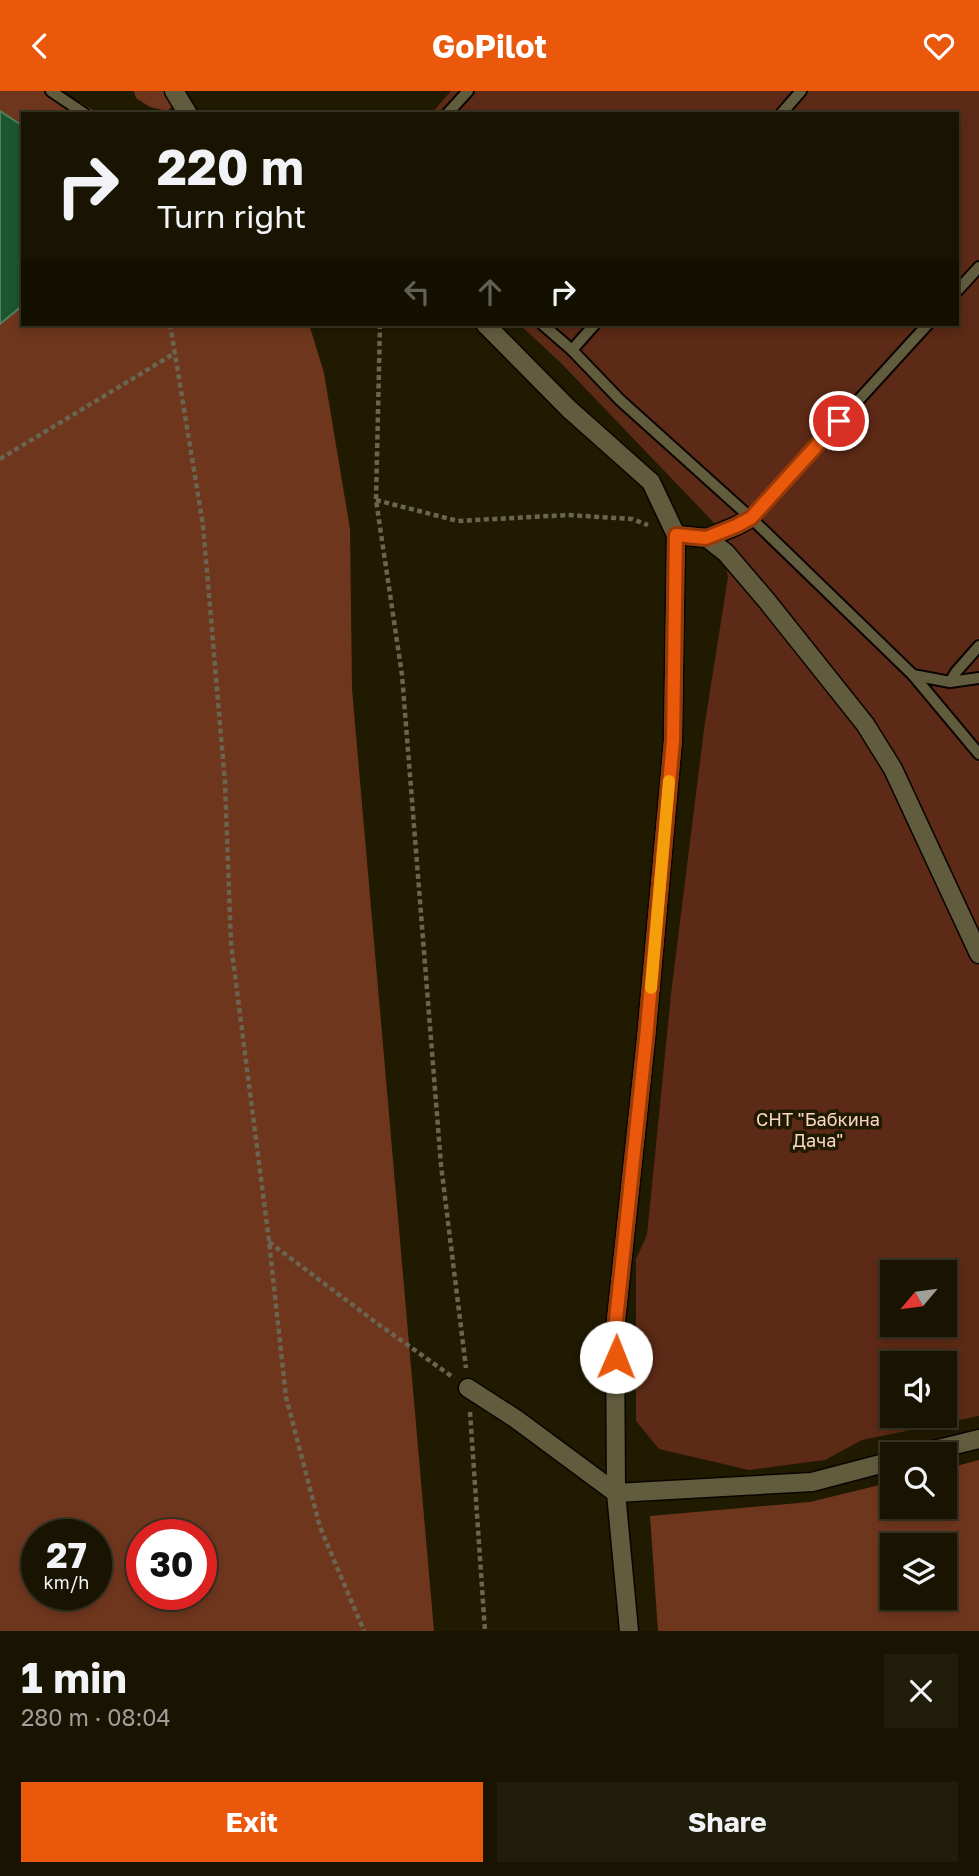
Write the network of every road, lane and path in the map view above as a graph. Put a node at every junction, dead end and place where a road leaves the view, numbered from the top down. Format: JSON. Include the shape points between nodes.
{"nodes":[{"id":1,"x":51,"y":91,"type":"edge"},
{"id":2,"x":174,"y":91,"type":"edge"},
{"id":3,"x":468,"y":91,"type":"edge"},
{"id":4,"x":801,"y":91,"type":"edge"},
{"id":5,"x":82,"y":112,"type":"edge"},
{"id":6,"x":187,"y":112,"type":"edge"},
{"id":7,"x":449,"y":112,"type":"edge"},
{"id":8,"x":783,"y":112,"type":"edge"},
{"id":9,"x":979,"y":267,"type":"edge"},
{"id":10,"x":959,"y":289,"type":"edge"},
{"id":11,"x":170,"y":326,"type":"edge"},
{"id":12,"x":380,"y":326,"type":"edge"},
{"id":13,"x":487,"y":326,"type":"edge"},
{"id":14,"x":544,"y":326,"type":"edge"},
{"id":15,"x":593,"y":326,"type":"edge"},
{"id":16,"x":926,"y":326,"type":"edge"},
{"id":17,"x":572,"y":350,"type":"junction"},
{"id":18,"x":175,"y":353,"type":"junction"},
{"id":19,"x":0,"y":459,"type":"edge"},
{"id":20,"x":376,"y":500,"type":"junction"},
{"id":21,"x":751,"y":518,"type":"junction"},
{"id":22,"x":676,"y":535,"type":"junction"},
{"id":23,"x":706,"y":538,"type":"junction"},
{"id":24,"x":979,"y":646,"type":"edge"},
{"id":25,"x":913,"y":675,"type":"junction"},
{"id":26,"x":979,"y":678,"type":"edge"},
{"id":27,"x":950,"y":682,"type":"junction"},
{"id":28,"x":979,"y":754,"type":"edge"},
{"id":29,"x":979,"y":954,"type":"edge"},
{"id":30,"x":269,"y":1241,"type":"junction"},
{"id":31,"x":468,"y":1388,"type":"junction"},
{"id":32,"x":979,"y":1439,"type":"edge"},
{"id":33,"x":957,"y":1444,"type":"edge"},
{"id":34,"x":880,"y":1464,"type":"edge"},
{"id":35,"x":616,"y":1493,"type":"junction"},
{"id":36,"x":363,"y":1631,"type":"edge"},
{"id":37,"x":485,"y":1631,"type":"edge"},
{"id":38,"x":629,"y":1631,"type":"edge"}],
"edges":[{"from":1,"to":5,"type":"lane"},
{"from":2,"to":6,"type":"street"},
{"from":3,"to":7,"type":"lane"},
{"from":4,"to":8,"type":"lane"},
{"from":9,"to":10,"type":"lane"},
{"from":11,"to":18,"type":"path"},
{"from":12,"to":20,"type":"path"},
{"from":13,"to":22,"type":"street","via":[[569,409],[652,482]]},
{"from":14,"to":17,"type":"lane"},
{"from":15,"to":17,"type":"lane"},
{"from":16,"to":21,"type":"lane"},
{"from":17,"to":21,"type":"lane","via":[[620,400]]},
{"from":18,"to":19,"type":"path"},
{"from":18,"to":30,"type":"path","via":[[203,525],[225,783],[231,944]]},
{"from":20,"to":22,"type":"path","via":[[458,521],[581,516],[632,519]]},
{"from":20,"to":31,"type":"path","via":[[402,675],[441,1165]]},
{"from":21,"to":23,"type":"street"},
{"from":21,"to":25,"type":"lane"},
{"from":22,"to":23,"type":"street"},
{"from":22,"to":35,"type":"street","via":[[673,740],[615,1329]]},
{"from":23,"to":29,"type":"street","via":[[726,553],[759,591],[865,724],[893,769]]},
{"from":24,"to":27,"type":"lane"},
{"from":25,"to":27,"type":"lane"},
{"from":25,"to":28,"type":"lane"},
{"from":26,"to":27,"type":"lane"},
{"from":30,"to":31,"type":"path"},
{"from":30,"to":36,"type":"path","via":[[286,1397],[320,1527]]},
{"from":31,"to":35,"type":"street"},
{"from":31,"to":37,"type":"path"},
{"from":32,"to":33,"type":"street"},
{"from":34,"to":35,"type":"street","via":[[811,1482]]},
{"from":35,"to":38,"type":"street"}]}
